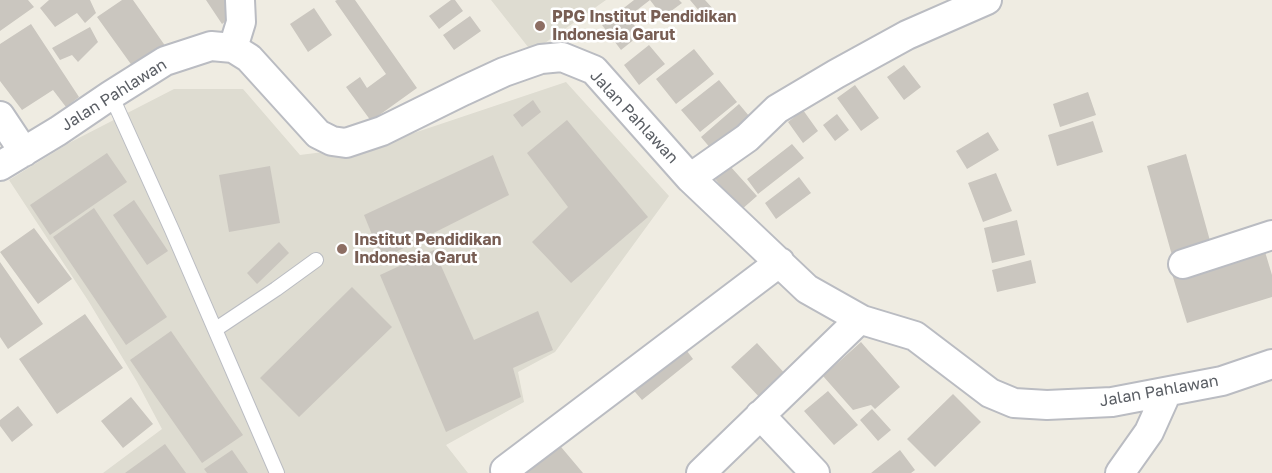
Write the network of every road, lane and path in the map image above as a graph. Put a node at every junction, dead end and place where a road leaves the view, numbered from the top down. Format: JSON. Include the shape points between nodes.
{"nodes":[{"id":1,"x":240,"y":0,"type":"edge"},
{"id":2,"x":987,"y":0,"type":"edge"},
{"id":3,"x":233,"y":48,"type":"junction"},
{"id":4,"x":111,"y":95,"type":"junction"},
{"id":5,"x":0,"y":116,"type":"edge"},
{"id":6,"x":12,"y":159,"type":"edge"},
{"id":7,"x":690,"y":178,"type":"junction"},
{"id":8,"x":1272,"y":235,"type":"edge"},
{"id":9,"x":316,"y":260,"type":"dead end"},
{"id":10,"x":780,"y":262,"type":"junction"},
{"id":11,"x":1183,"y":264,"type":"dead end"},
{"id":12,"x":860,"y":319,"type":"junction"},
{"id":13,"x":216,"y":329,"type":"junction"},
{"id":14,"x":1272,"y":364,"type":"edge"},
{"id":15,"x":1167,"y":392,"type":"junction"},
{"id":16,"x":760,"y":415,"type":"junction"},
{"id":17,"x":714,"y":469,"type":"edge"},
{"id":18,"x":505,"y":470,"type":"dead end"},
{"id":19,"x":277,"y":473,"type":"edge"},
{"id":20,"x":815,"y":473,"type":"edge"},
{"id":21,"x":1120,"y":473,"type":"edge"}],
"edges":[{"from":1,"to":3,"type":"street","via":[[241,22]]},
{"from":2,"to":7,"type":"street","via":[[907,35],[777,109],[747,138]]},
{"from":3,"to":4,"type":"street","name":"Jalan Pahlawan","via":[[211,46],[165,61]]},
{"from":3,"to":7,"type":"street","name":"Jalan Pahlawan","via":[[249,58],[318,134],[346,142],[382,131],[504,72],[541,58],[562,57],[594,70]]},
{"from":4,"to":6,"type":"street","name":"Jalan Pahlawan"},
{"from":4,"to":13,"type":"lane"},
{"from":5,"to":6,"type":"street"},
{"from":7,"to":10,"type":"street","name":"Jalan Pahlawan"},
{"from":8,"to":11,"type":"street"},
{"from":9,"to":13,"type":"lane"},
{"from":10,"to":12,"type":"street","name":"Jalan Pahlawan","via":[[807,289]]},
{"from":10,"to":18,"type":"street"},
{"from":12,"to":15,"type":"street","name":"Jalan Pahlawan","via":[[915,336],[990,393],[1014,403],[1112,402]]},
{"from":12,"to":16,"type":"street"},
{"from":13,"to":19,"type":"lane"},
{"from":14,"to":15,"type":"street","name":"Jalan Pahlawan","via":[[1221,381]]},
{"from":15,"to":21,"type":"street","via":[[1149,432]]},
{"from":16,"to":17,"type":"street"},
{"from":16,"to":20,"type":"street"}]}
